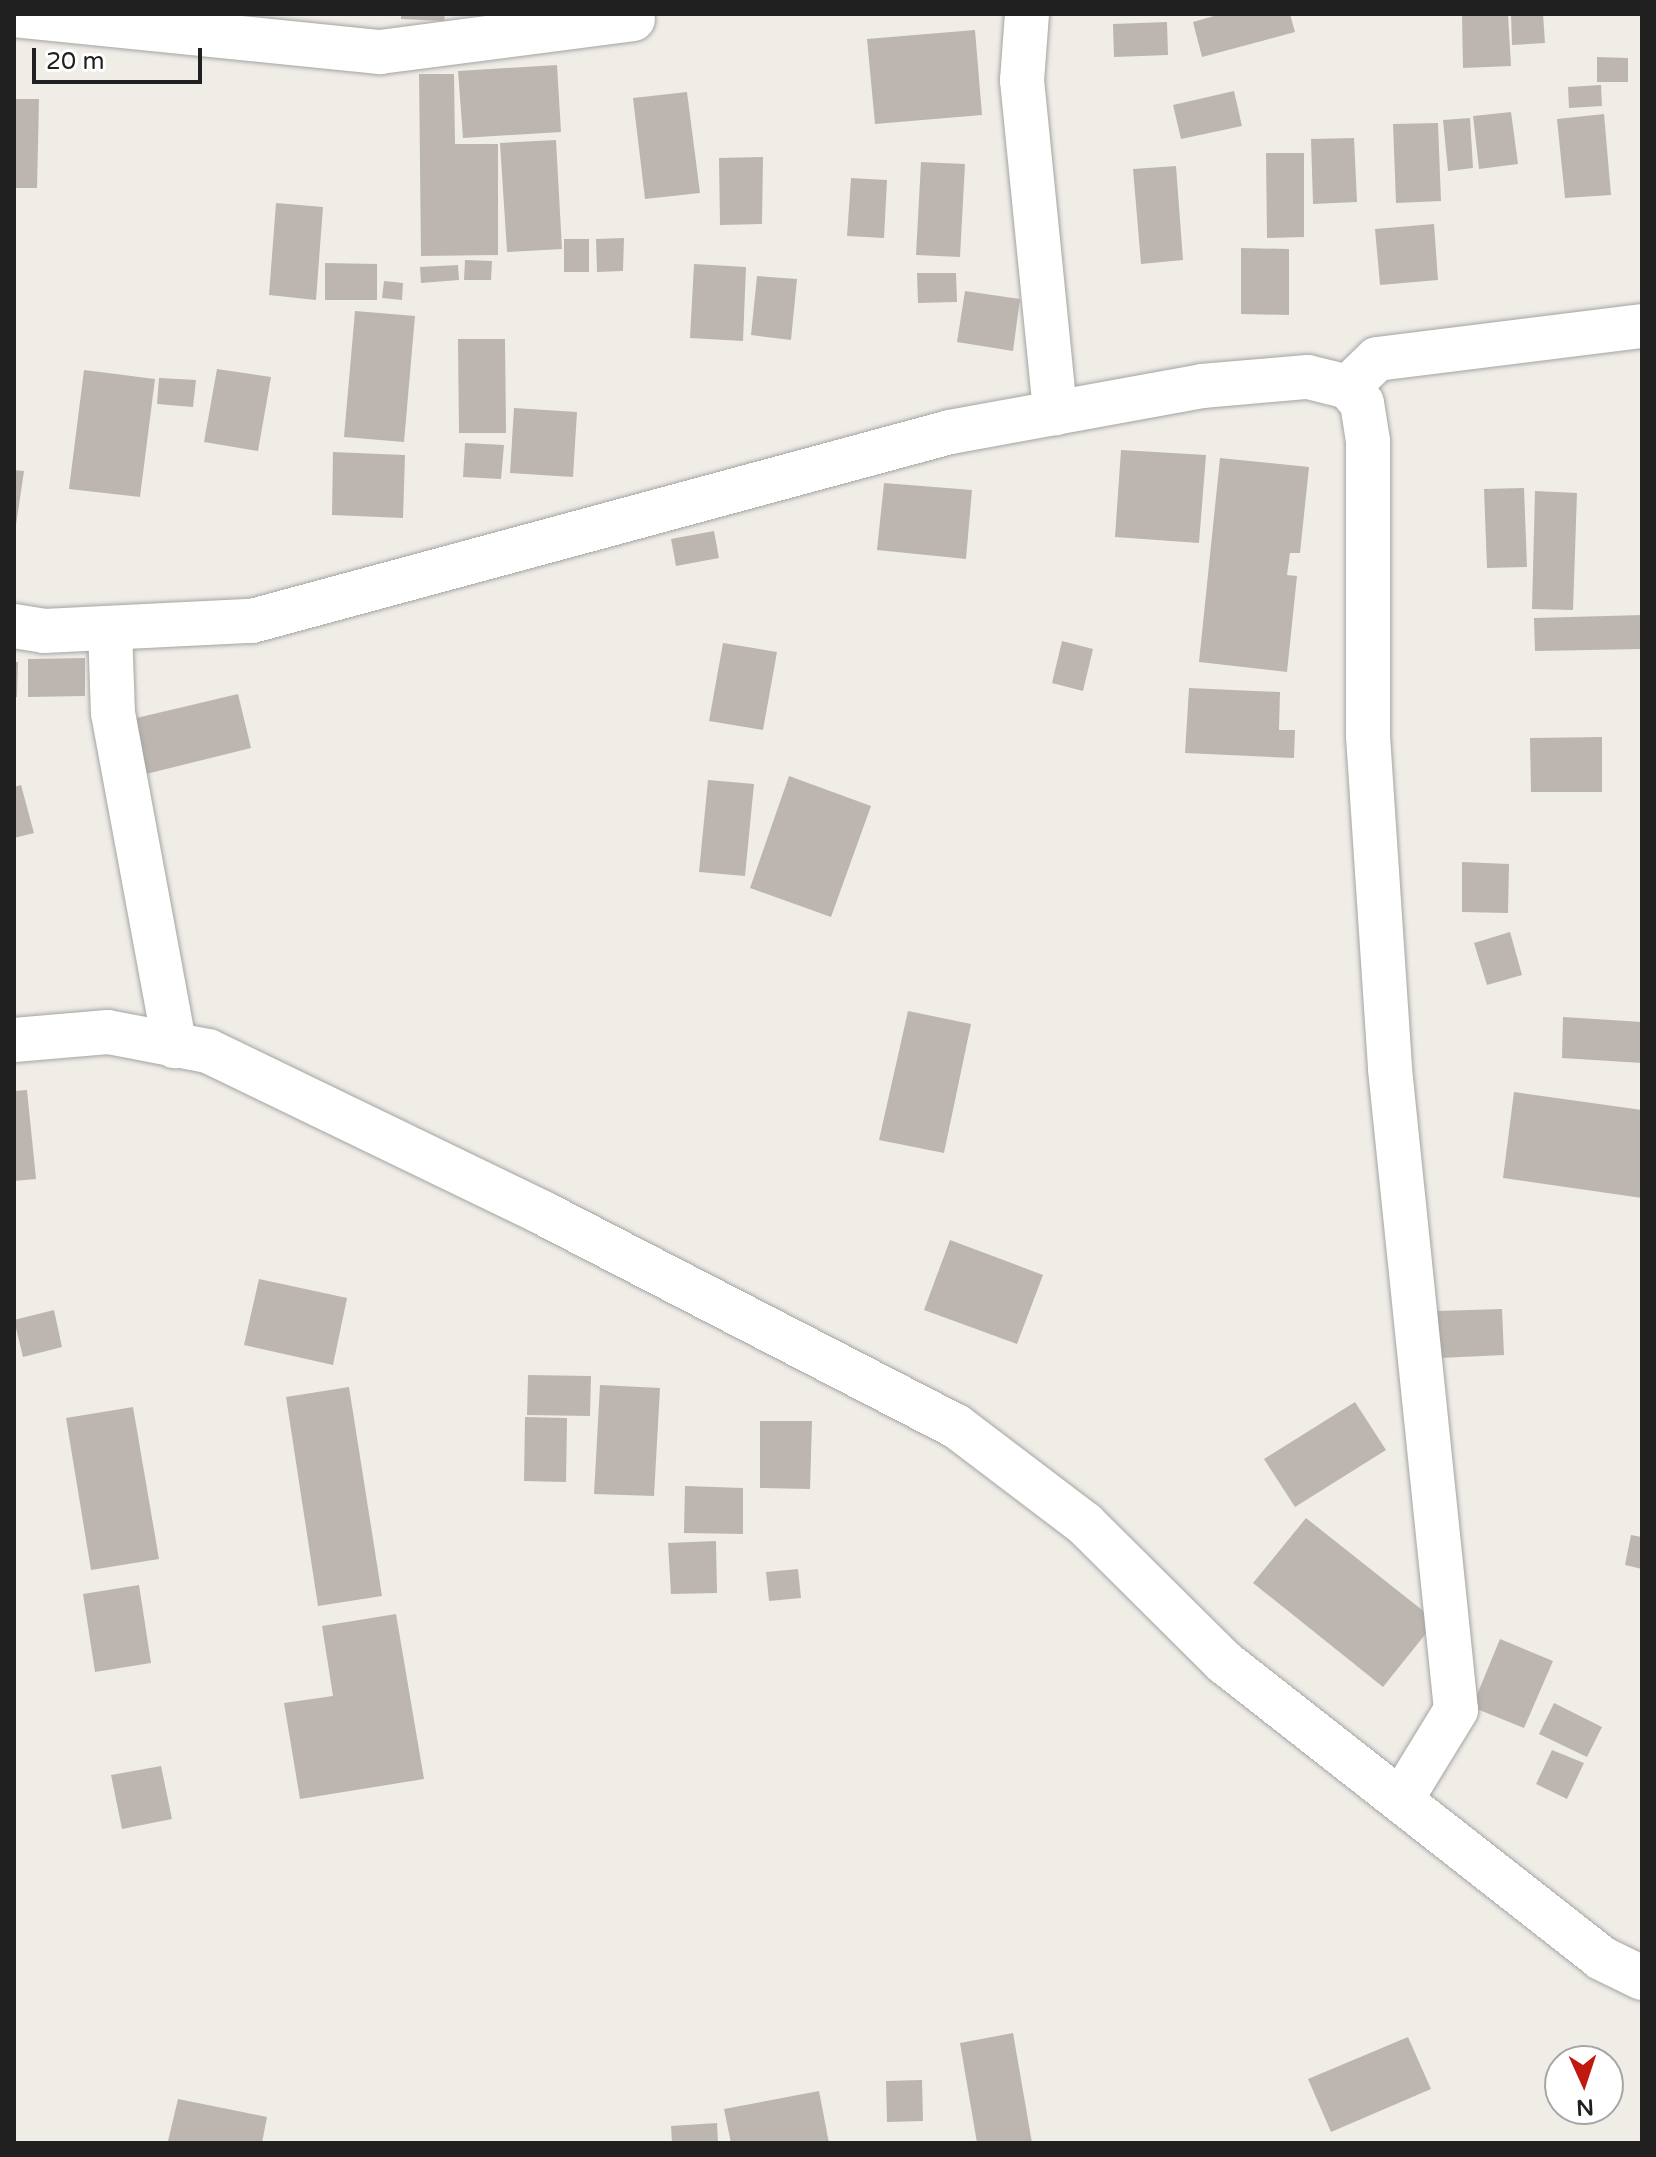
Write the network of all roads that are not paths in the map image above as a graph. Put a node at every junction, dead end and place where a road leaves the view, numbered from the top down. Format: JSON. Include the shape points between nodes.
{"nodes":[{"id":1,"x":1027,"y":14,"type":"edge"},
{"id":2,"x":14,"y":15,"type":"edge"},
{"id":3,"x":633,"y":19,"type":"dead end"},
{"id":4,"x":1642,"y":326,"type":"edge"},
{"id":5,"x":1348,"y":387,"type":"junction"},
{"id":6,"x":1055,"y":413,"type":"junction"},
{"id":7,"x":14,"y":626,"type":"edge"},
{"id":8,"x":110,"y":628,"type":"junction"},
{"id":9,"x":14,"y":1040,"type":"edge"},
{"id":10,"x":175,"y":1046,"type":"junction"},
{"id":11,"x":1402,"y":1798,"type":"junction"},
{"id":12,"x":1642,"y":1978,"type":"edge"}],
"edges":[{"from":1,"to":6,"type":"street","via":[[1022,80]]},
{"from":2,"to":3,"type":"street","via":[[380,52]]},
{"from":4,"to":5,"type":"street","via":[[1377,359]]},
{"from":5,"to":6,"type":"street","via":[[1308,377],[1202,386]]},
{"from":5,"to":11,"type":"street","via":[[1362,403],[1368,441],[1368,736],[1390,1069],[1456,1710]]},
{"from":6,"to":8,"type":"street","via":[[950,432],[647,510],[252,621]]},
{"from":7,"to":8,"type":"street","via":[[44,631]]},
{"from":8,"to":10,"type":"street","via":[[113,713]]},
{"from":9,"to":10,"type":"street","via":[[108,1032]]},
{"from":10,"to":11,"type":"street","via":[[208,1051],[539,1211],[956,1426],[1085,1524],[1224,1662]]},
{"from":11,"to":12,"type":"street","via":[[1601,1958]]}]}
